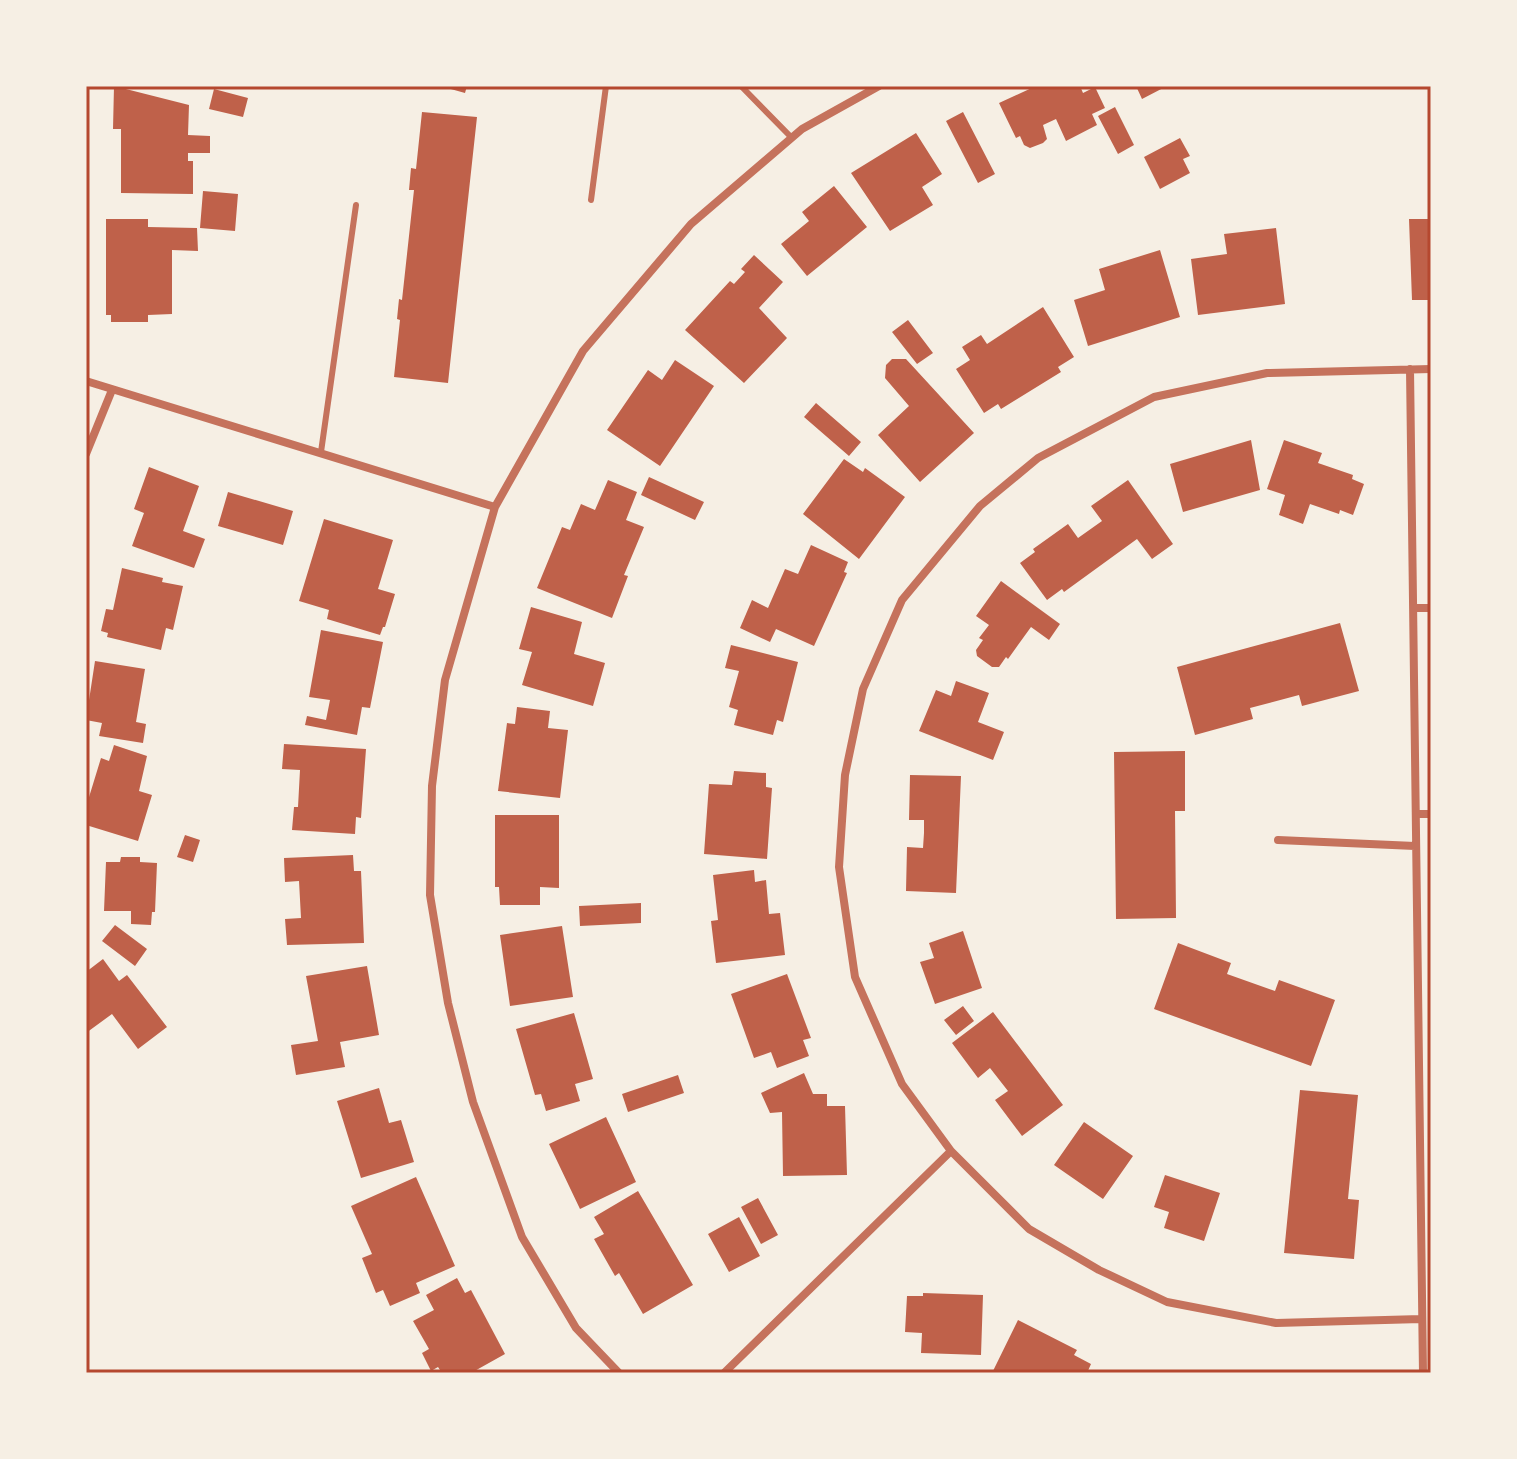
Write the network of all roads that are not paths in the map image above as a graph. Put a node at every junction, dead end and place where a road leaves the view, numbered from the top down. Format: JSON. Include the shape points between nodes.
{"nodes":[{"id":1,"x":606,"y":86,"type":"edge"},
{"id":2,"x":741,"y":86,"type":"edge"},
{"id":3,"x":879,"y":86,"type":"edge"},
{"id":4,"x":791,"y":137,"type":"junction"},
{"id":5,"x":591,"y":200,"type":"dead end"},
{"id":6,"x":356,"y":205,"type":"dead end"},
{"id":7,"x":1410,"y":369,"type":"junction"},
{"id":8,"x":1431,"y":369,"type":"edge"},
{"id":9,"x":86,"y":381,"type":"edge"},
{"id":10,"x":112,"y":390,"type":"junction"},
{"id":11,"x":321,"y":452,"type":"junction"},
{"id":12,"x":86,"y":454,"type":"edge"},
{"id":13,"x":495,"y":507,"type":"junction"},
{"id":14,"x":1414,"y":608,"type":"junction"},
{"id":15,"x":1431,"y":608,"type":"edge"},
{"id":16,"x":1417,"y":814,"type":"junction"},
{"id":17,"x":1431,"y":814,"type":"edge"},
{"id":18,"x":1278,"y":840,"type":"dead end"},
{"id":19,"x":1415,"y":846,"type":"junction"},
{"id":20,"x":951,"y":1151,"type":"junction"},
{"id":21,"x":1421,"y":1319,"type":"junction"},
{"id":22,"x":1426,"y":1342,"type":"edge"},
{"id":23,"x":619,"y":1373,"type":"edge"},
{"id":24,"x":724,"y":1373,"type":"edge"},
{"id":25,"x":1423,"y":1373,"type":"edge"}],
"edges":[{"from":1,"to":5,"type":"lane"},
{"from":2,"to":4,"type":"lane"},
{"from":3,"to":4,"type":"street"},
{"from":4,"to":13,"type":"street","via":[[691,224],[583,351]]},
{"from":6,"to":11,"type":"lane"},
{"from":7,"to":8,"type":"street"},
{"from":7,"to":14,"type":"street"},
{"from":7,"to":20,"type":"street","via":[[1267,373],[1154,397],[1038,458],[980,506],[902,600],[863,689],[845,775],[839,867],[855,977],[902,1084]]},
{"from":9,"to":10,"type":"street"},
{"from":10,"to":11,"type":"street"},
{"from":10,"to":12,"type":"street"},
{"from":11,"to":13,"type":"street"},
{"from":13,"to":23,"type":"street","via":[[445,680],[432,786],[430,895],[448,1003],[473,1102],[522,1237],[576,1328]]},
{"from":14,"to":15,"type":"street"},
{"from":14,"to":16,"type":"street"},
{"from":16,"to":17,"type":"street"},
{"from":16,"to":19,"type":"street"},
{"from":18,"to":19,"type":"street"},
{"from":19,"to":21,"type":"street"},
{"from":20,"to":21,"type":"street","via":[[1029,1229],[1167,1302],[1276,1323]]},
{"from":20,"to":24,"type":"street"},
{"from":21,"to":22,"type":"street"},
{"from":22,"to":25,"type":"street"}]}
